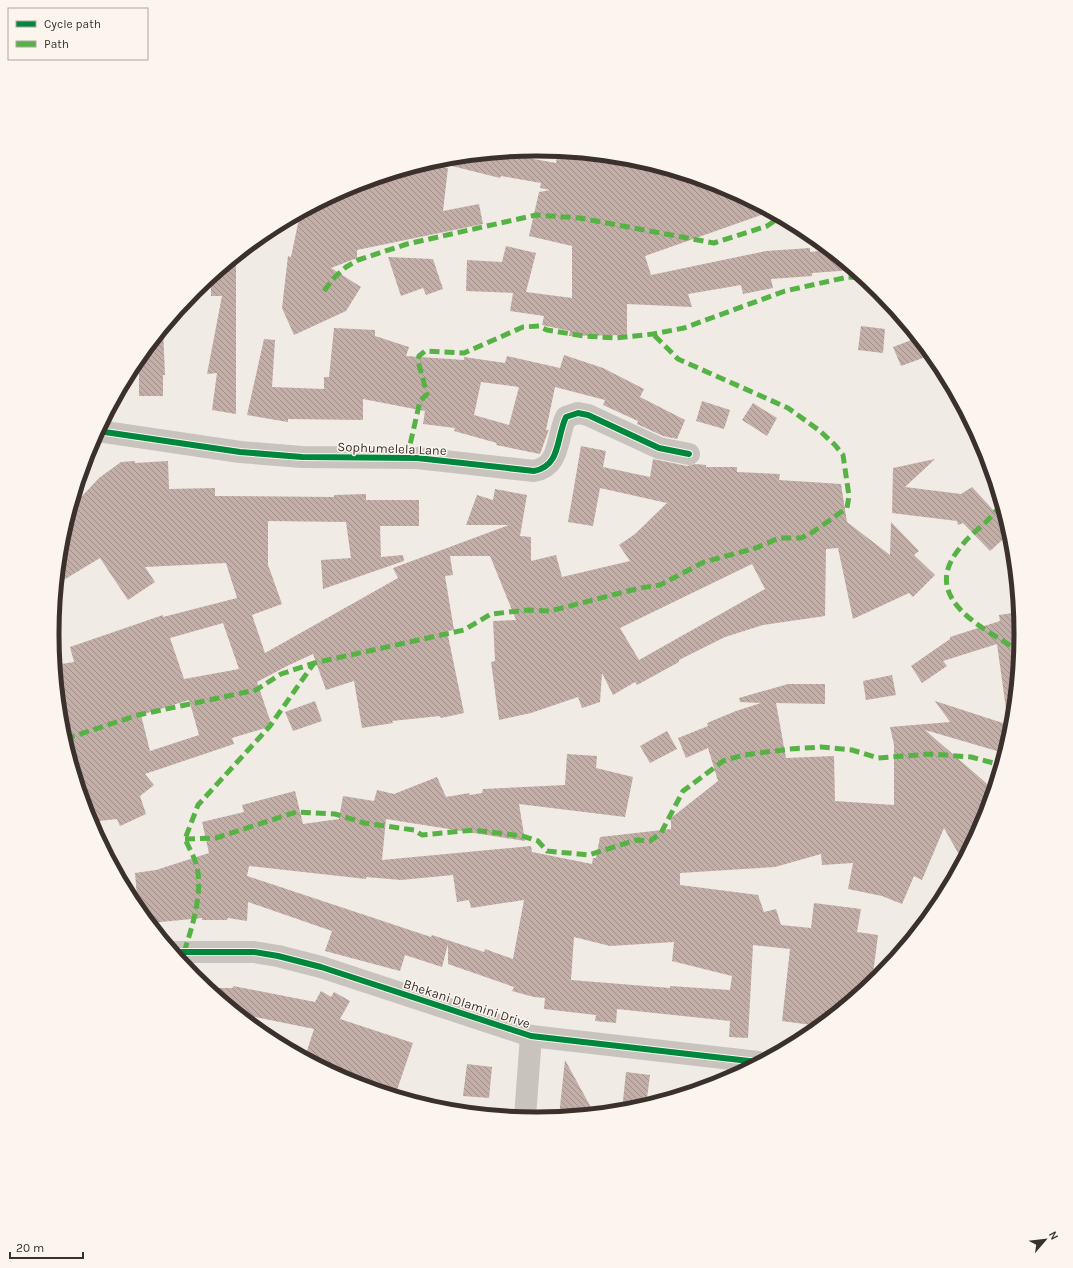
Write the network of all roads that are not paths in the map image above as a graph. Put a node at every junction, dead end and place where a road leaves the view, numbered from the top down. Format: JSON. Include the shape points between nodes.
{"nodes":[{"id":1,"x":104,"y":432,"type":"edge"},
{"id":2,"x":689,"y":454,"type":"dead end"},
{"id":3,"x":180,"y":952,"type":"edge"},
{"id":4,"x":531,"y":1036,"type":"junction"},
{"id":5,"x":750,"y":1061,"type":"edge"},
{"id":6,"x":525,"y":1111,"type":"edge"}],
"edges":[{"from":1,"to":2,"type":"street","name":"Sophumelela Lane","via":[[240,452],[302,457],[417,458],[534,471],[548,466],[553,460],[566,417],[578,413],[588,415],[659,448]]},
{"from":3,"to":4,"type":"street","name":"Bhekani Dlamini Drive","via":[[254,952],[278,956],[321,967]]},
{"from":4,"to":5,"type":"street","name":"Bhekani Dlamini Drive"},
{"from":4,"to":6,"type":"street"}]}
